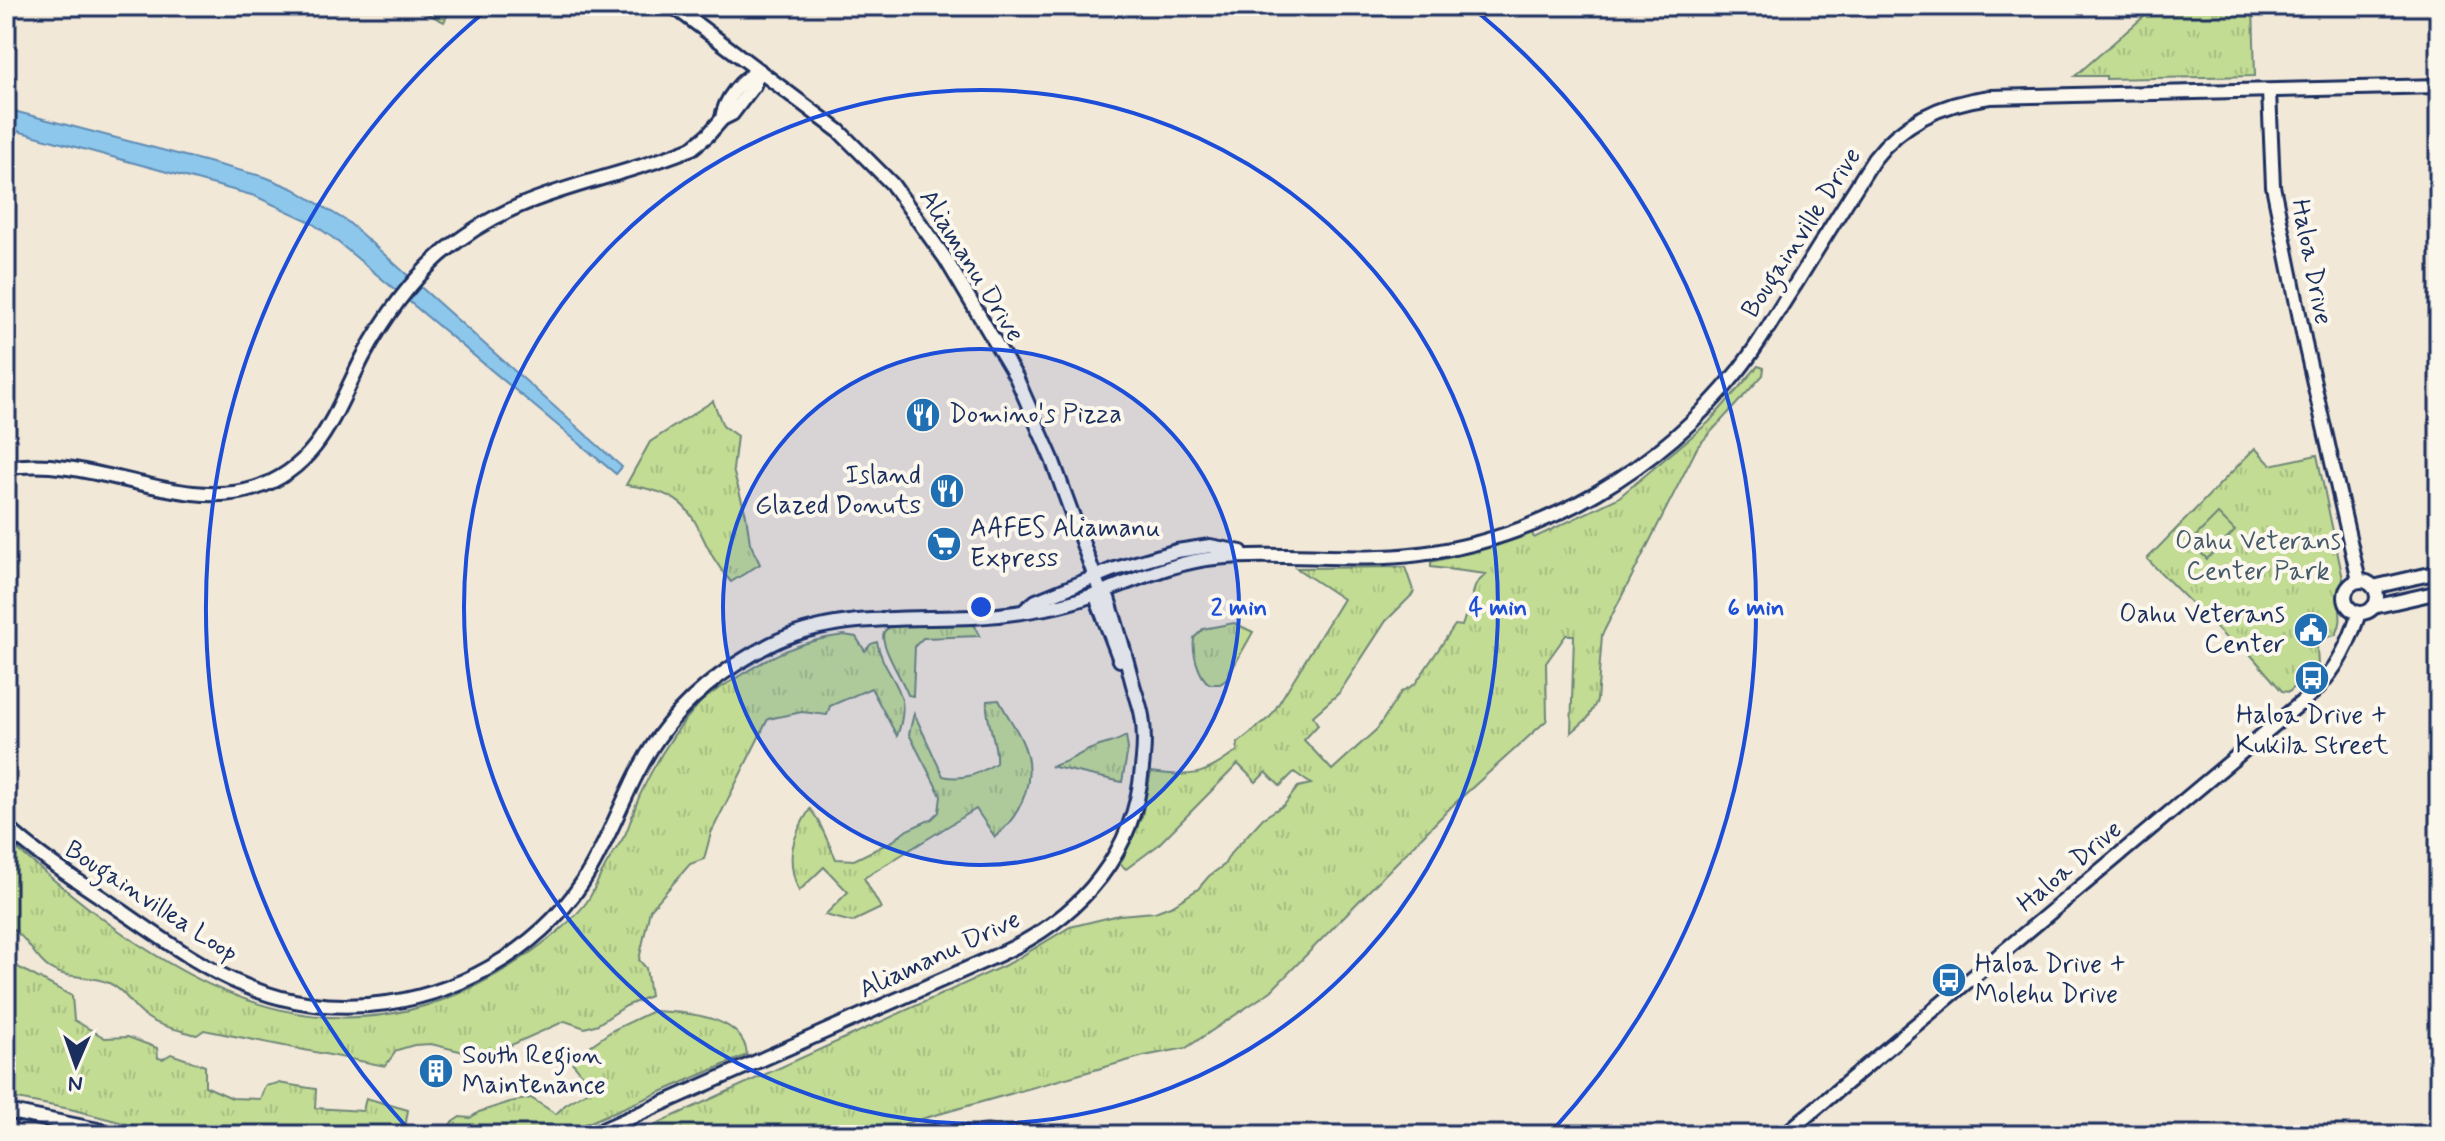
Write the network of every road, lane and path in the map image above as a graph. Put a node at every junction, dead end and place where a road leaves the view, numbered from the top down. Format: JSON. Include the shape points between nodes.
{"nodes":[{"id":1,"x":673,"y":6,"type":"edge"},
{"id":2,"x":759,"y":70,"type":"junction"},
{"id":3,"x":2439,"y":86,"type":"edge"},
{"id":4,"x":2269,"y":91,"type":"junction"},
{"id":5,"x":6,"y":468,"type":"edge"},
{"id":6,"x":1260,"y":555,"type":"junction"},
{"id":7,"x":2439,"y":572,"type":"edge"},
{"id":8,"x":1095,"y":578,"type":"junction"},
{"id":9,"x":2359,"y":581,"type":"junction"},
{"id":10,"x":2373,"y":587,"type":"junction"},
{"id":11,"x":1100,"y":591,"type":"junction"},
{"id":12,"x":2439,"y":592,"type":"edge"},
{"id":13,"x":2373,"y":607,"type":"junction"},
{"id":14,"x":1025,"y":610,"type":"junction"},
{"id":15,"x":2359,"y":613,"type":"junction"},
{"id":16,"x":6,"y":826,"type":"edge"},
{"id":17,"x":6,"y":1111,"type":"edge"},
{"id":18,"x":122,"y":1135,"type":"edge"},
{"id":19,"x":591,"y":1135,"type":"edge"},
{"id":20,"x":1784,"y":1135,"type":"edge"}],
"edges":[{"from":1,"to":2,"type":"street","name":"Aliamanu Drive"},
{"from":2,"to":5,"type":"street","via":[[732,114],[701,142],[516,205],[462,237],[397,304],[326,434],[294,469],[267,484],[207,495],[59,466]]},
{"from":2,"to":8,"type":"street","name":"Aliamanu Drive","via":[[839,131],[892,184],[945,258],[1034,414]]},
{"from":3,"to":4,"type":"street","name":"Bougainville Drive"},
{"from":4,"to":6,"type":"street","name":"Bougainville Drive","via":[[1964,100],[1927,114],[1874,159],[1737,372],[1662,448],[1588,498],[1517,530],[1445,550],[1368,559]]},
{"from":4,"to":9,"type":"street","name":"Haloa Drive","via":[[2273,186]]},
{"from":6,"to":8,"type":"street","via":[[1210,546],[1177,551]]},
{"from":6,"to":11,"type":"street","name":"Bougainvillea Loop","via":[[1179,564]]},
{"from":7,"to":10,"type":"street"},
{"from":8,"to":11,"type":"street","name":"Aliamanu Drive"},
{"from":8,"to":14,"type":"street"},
{"from":9,"to":10,"type":"street"},
{"from":9,"to":15,"type":"street","via":[[2346,589],[2344,600]]},
{"from":10,"to":13,"type":"street"},
{"from":11,"to":14,"type":"street","name":"Bougainvillea Loop"},
{"from":11,"to":19,"type":"street","name":"Aliamanu Drive","via":[[1108,598],[1131,668],[1144,744],[1133,816],[1100,880],[1063,917],[1021,945]]},
{"from":12,"to":13,"type":"street"},
{"from":13,"to":15,"type":"street"},
{"from":14,"to":16,"type":"street","name":"Bougainvillea Loop","via":[[826,626],[788,636],[730,667],[694,695],[660,735],[589,873],[556,915],[505,958],[472,977],[396,1002],[318,1004],[236,983],[197,963]]},
{"from":15,"to":20,"type":"street","name":"Haloa Drive","via":[[2334,670],[2315,691]]},
{"from":17,"to":18,"type":"street"}]}
